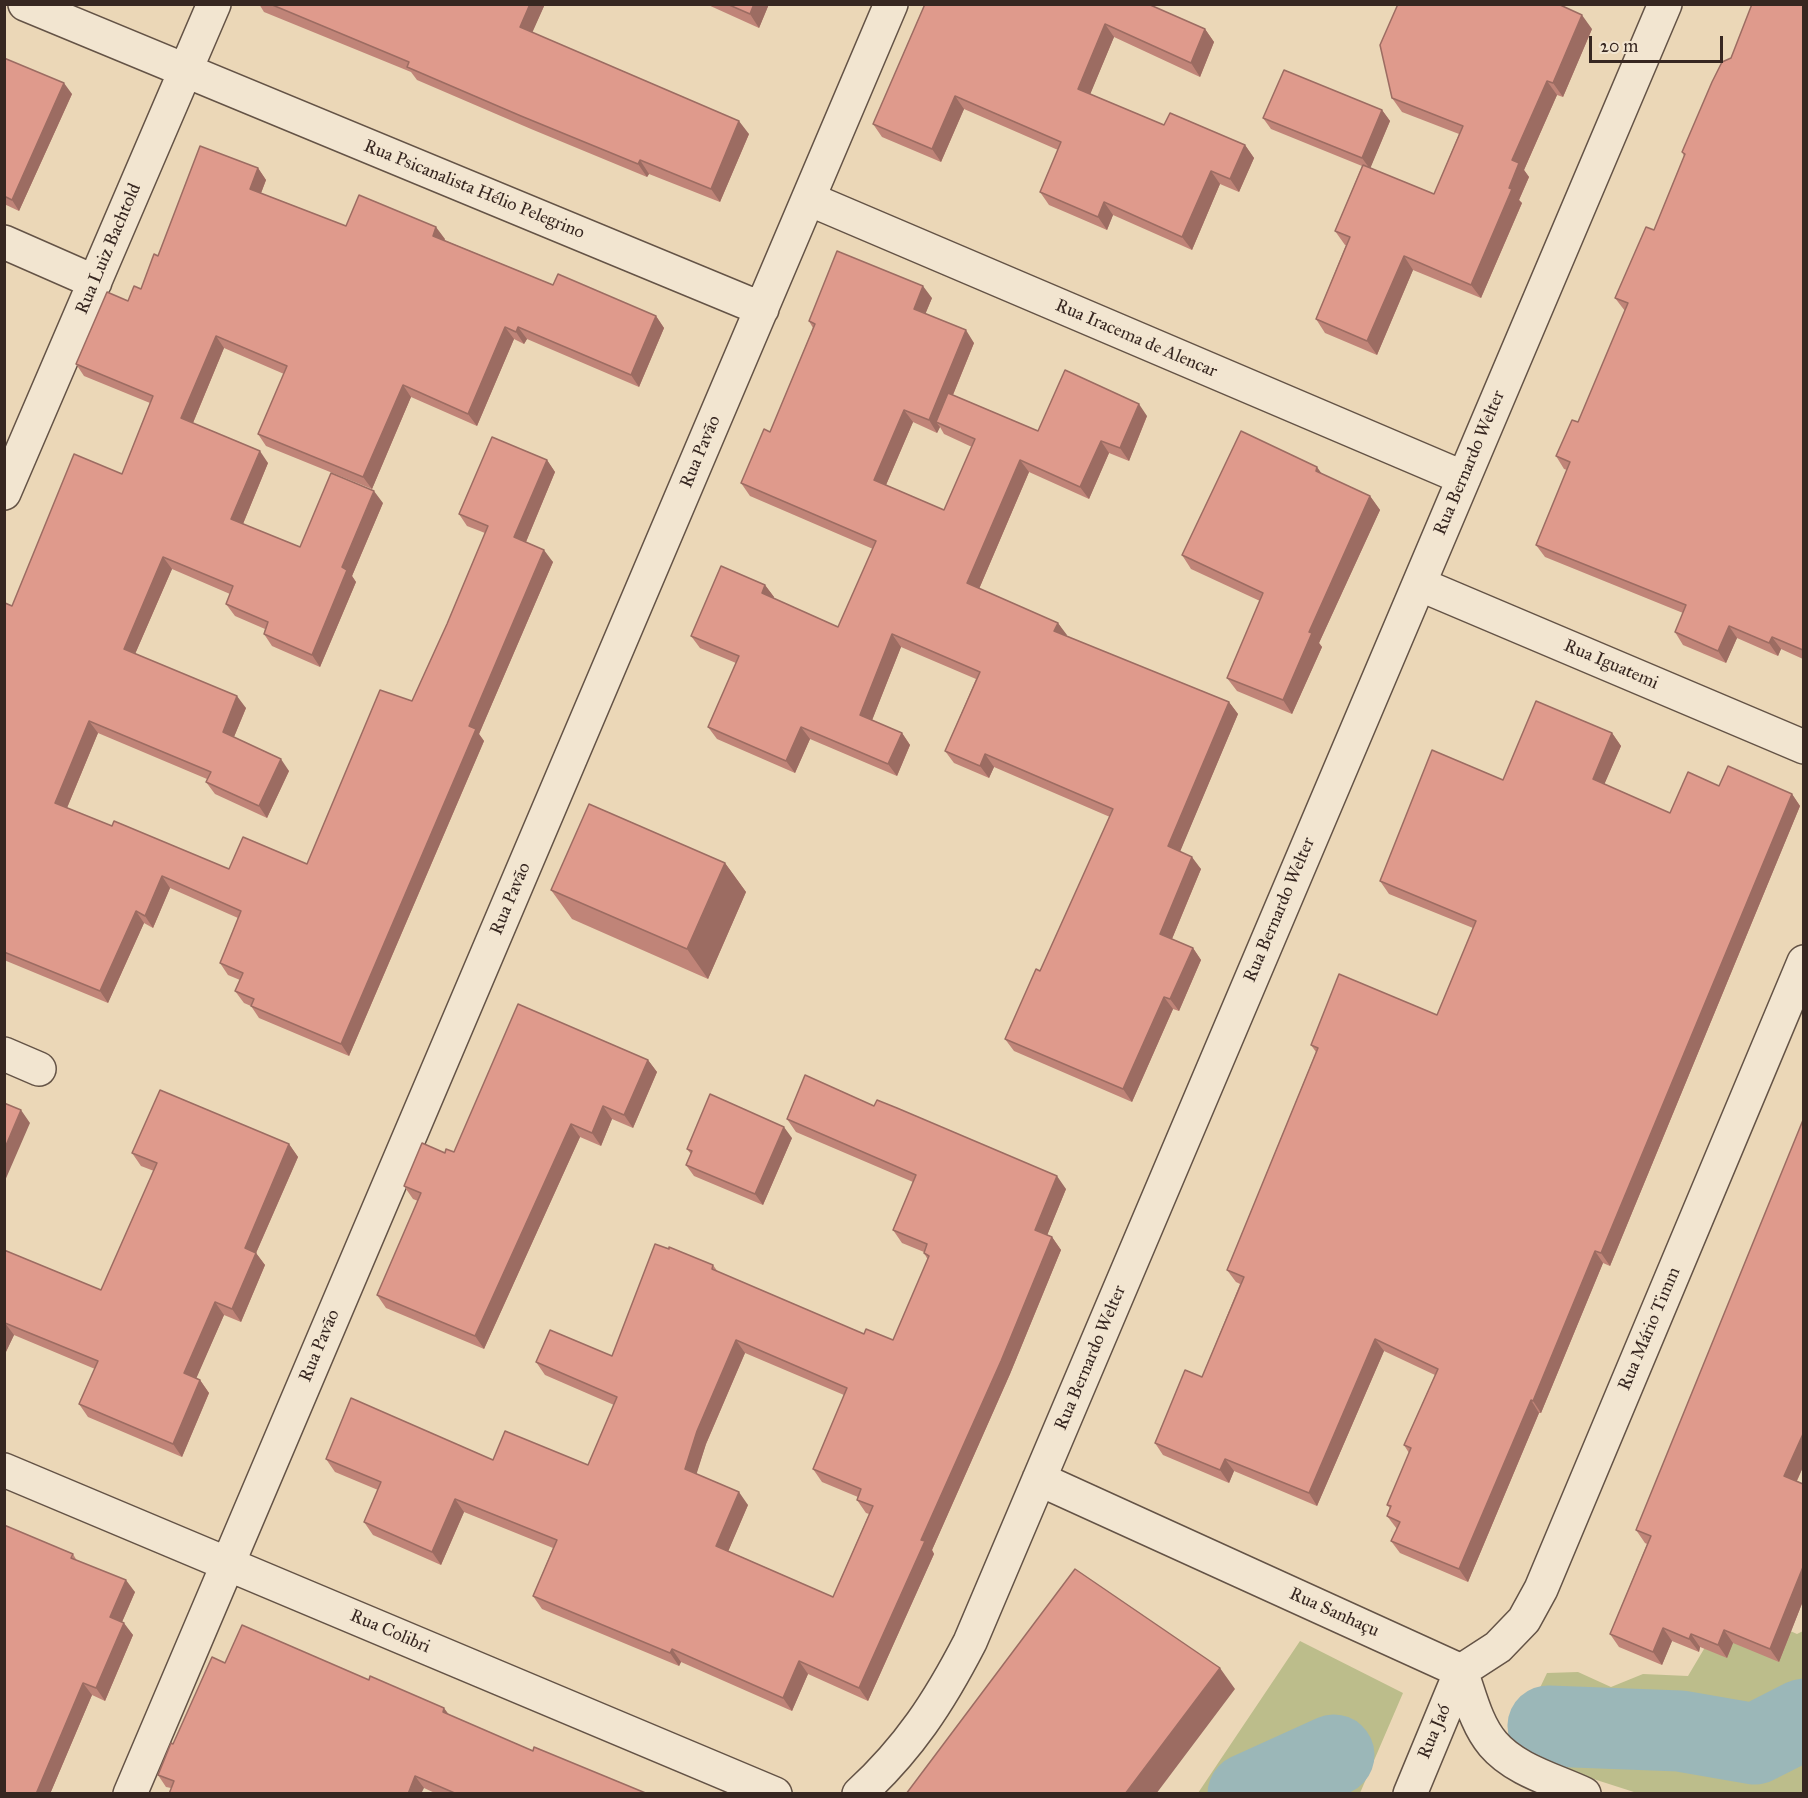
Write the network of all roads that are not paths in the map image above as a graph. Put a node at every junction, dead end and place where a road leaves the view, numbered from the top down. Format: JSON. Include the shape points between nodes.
{"nodes":[{"id":1,"x":25,"y":4,"type":"edge"},
{"id":2,"x":213,"y":4,"type":"edge"},
{"id":3,"x":891,"y":4,"type":"edge"},
{"id":4,"x":1665,"y":4,"type":"edge"},
{"id":5,"x":185,"y":71,"type":"junction"},
{"id":6,"x":809,"y":199,"type":"junction"},
{"id":7,"x":4,"y":242,"type":"edge"},
{"id":8,"x":95,"y":282,"type":"junction"},
{"id":9,"x":762,"y":309,"type":"junction"},
{"id":10,"x":1464,"y":478,"type":"junction"},
{"id":11,"x":4,"y":493,"type":"edge"},
{"id":12,"x":1419,"y":584,"type":"junction"},
{"id":13,"x":1803,"y":747,"type":"edge"},
{"id":14,"x":1803,"y":962,"type":"edge"},
{"id":15,"x":4,"y":1054,"type":"edge"},
{"id":16,"x":39,"y":1069,"type":"dead end"},
{"id":17,"x":4,"y":1470,"type":"edge"},
{"id":18,"x":1039,"y":1479,"type":"junction"},
{"id":19,"x":227,"y":1564,"type":"junction"},
{"id":20,"x":1461,"y":1671,"type":"junction"},
{"id":21,"x":130,"y":1794,"type":"edge"},
{"id":22,"x":775,"y":1794,"type":"edge"},
{"id":23,"x":859,"y":1794,"type":"edge"},
{"id":24,"x":1410,"y":1794,"type":"edge"},
{"id":25,"x":1584,"y":1794,"type":"edge"}],
"edges":[{"from":1,"to":5,"type":"street","name":"Rua Psicanalista Hélio Pelegrino"},
{"from":2,"to":5,"type":"street","name":"Rua Luiz Bachtold"},
{"from":3,"to":6,"type":"street","name":"Rua Pavão"},
{"from":4,"to":10,"type":"street","name":"Rua Bernardo Welter"},
{"from":5,"to":8,"type":"street","name":"Rua Luiz Bachtold"},
{"from":5,"to":9,"type":"street","name":"Rua Psicanalista Hélio Pelegrino"},
{"from":6,"to":9,"type":"street","name":"Rua Pavão"},
{"from":6,"to":10,"type":"street","name":"Rua Iracema de Alencar"},
{"from":7,"to":8,"type":"street"},
{"from":8,"to":11,"type":"street","name":"Rua Luiz Bachtold"},
{"from":9,"to":19,"type":"street","name":"Rua Pavão"},
{"from":10,"to":12,"type":"street","name":"Rua Bernardo Welter"},
{"from":12,"to":13,"type":"street","name":"Rua Iguatemi"},
{"from":12,"to":18,"type":"street","name":"Rua Bernardo Welter"},
{"from":14,"to":20,"type":"street","name":"Rua Mário Timm","via":[[1541,1589],[1524,1620],[1498,1647]]},
{"from":15,"to":16,"type":"street"},
{"from":17,"to":19,"type":"street","name":"Rua Colibri"},
{"from":18,"to":20,"type":"street","name":"Rua Sanhaçu"},
{"from":18,"to":23,"type":"street","name":"Rua Bernardo Welter","via":[[970,1642],[943,1694],[916,1734]]},
{"from":19,"to":21,"type":"street","name":"Rua Pavão"},
{"from":19,"to":22,"type":"street","name":"Rua Colibri"},
{"from":20,"to":24,"type":"street","name":"Rua Jaó"},
{"from":20,"to":25,"type":"street","via":[[1478,1719],[1494,1744],[1519,1765]]}]}
